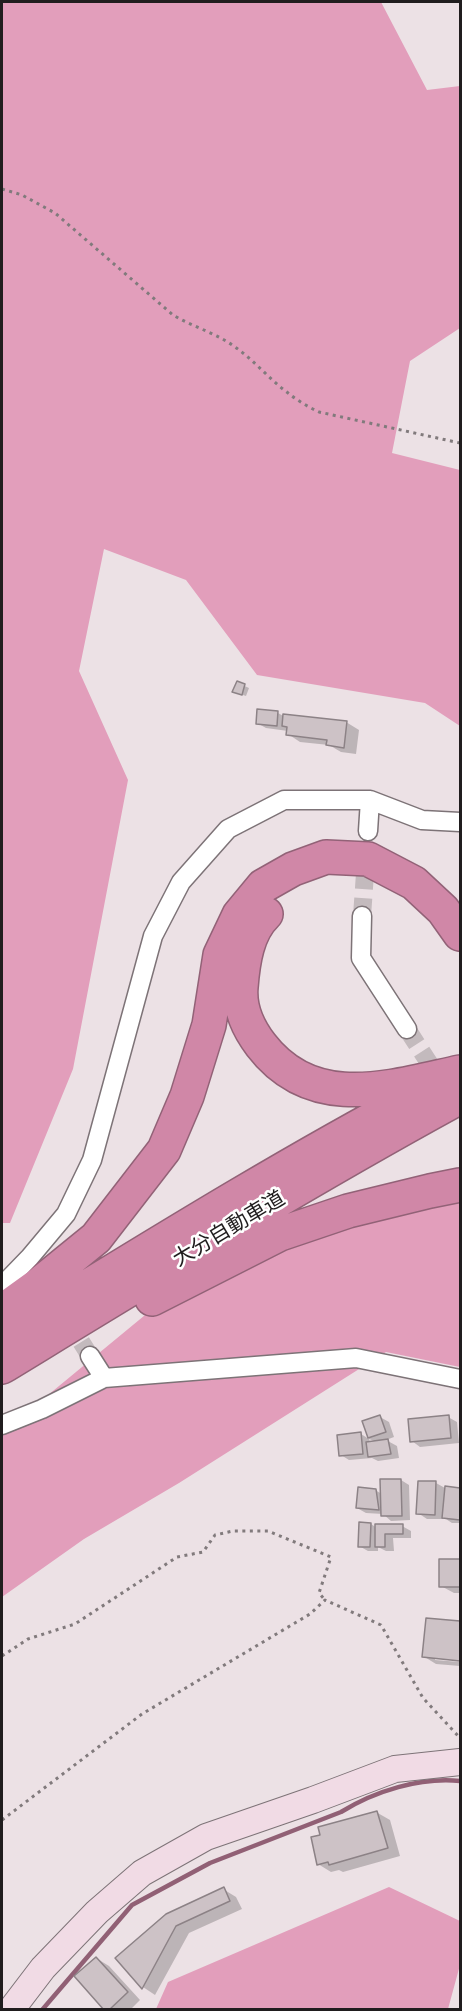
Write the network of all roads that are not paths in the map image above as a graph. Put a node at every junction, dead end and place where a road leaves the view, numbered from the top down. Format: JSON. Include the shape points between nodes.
{"nodes":[{"id":1,"x":370,"y":800,"type":"junction"},
{"id":2,"x":460,"y":822,"type":"edge"},
{"id":3,"x":368,"y":831,"type":"tunnel mouth"},
{"id":4,"x":362,"y":916,"type":"tunnel mouth"},
{"id":5,"x":460,"y":934,"type":"edge"},
{"id":6,"x":460,"y":954,"type":"edge"},
{"id":7,"x":407,"y":1029,"type":"tunnel mouth"},
{"id":8,"x":460,"y":1072,"type":"edge"},
{"id":9,"x":460,"y":1097,"type":"edge"},
{"id":10,"x":460,"y":1185,"type":"edge"},
{"id":11,"x":2,"y":1286,"type":"edge"},
{"id":12,"x":2,"y":1311,"type":"edge"},
{"id":13,"x":2,"y":1339,"type":"edge"},
{"id":14,"x":90,"y":1356,"type":"tunnel mouth"},
{"id":15,"x":2,"y":1367,"type":"edge"},
{"id":16,"x":2,"y":1376,"type":"edge"},
{"id":17,"x":104,"y":1378,"type":"junction"},
{"id":18,"x":460,"y":1379,"type":"edge"},
{"id":19,"x":2,"y":1425,"type":"edge"},
{"id":20,"x":460,"y":1762,"type":"edge"},
{"id":21,"x":11,"y":2010,"type":"edge"}],
"edges":[{"from":1,"to":2,"type":"street","via":[[422,820]]},
{"from":1,"to":3,"type":"street"},
{"from":1,"to":11,"type":"street","via":[[284,800],[228,829],[181,882],[153,936],[92,1160],[66,1214],[34,1264]]},
{"from":4,"to":7,"type":"street","via":[[362,958]]},
{"from":5,"to":12,"type":"highway","via":[[443,910],[414,883],[368,859],[326,856],[293,868],[263,886],[239,915],[220,955],[209,1025],[187,1096],[164,1150],[96,1238]]},
{"from":6,"to":8,"type":"highway","via":[[446,934],[410,900],[385,884],[357,877],[326,879],[294,887],[262,918],[250,938],[240,1001],[249,1030],[271,1059],[311,1083],[374,1090]]},
{"from":8,"to":13,"type":"highway","name":"大分自動車道","via":[[364,1122]]},
{"from":9,"to":15,"type":"highway","name":"大分自動車道","via":[[375,1143]]},
{"from":10,"to":16,"type":"highway","via":[[348,1211],[280,1234]]},
{"from":14,"to":17,"type":"street"},
{"from":17,"to":18,"type":"street","via":[[356,1358]]},
{"from":17,"to":19,"type":"street"},
{"from":20,"to":21,"type":"street","via":[[395,1769],[206,1837],[142,1873],[97,1912],[43,1968]]}]}
